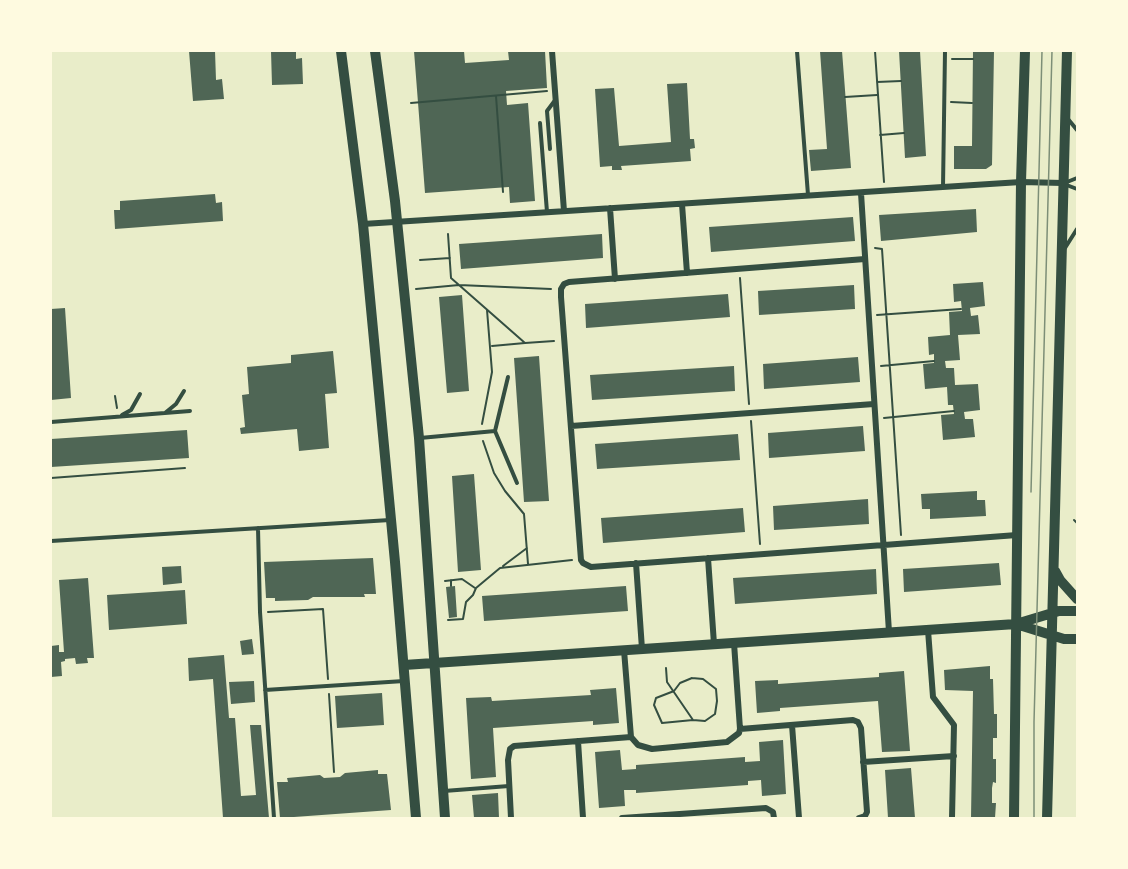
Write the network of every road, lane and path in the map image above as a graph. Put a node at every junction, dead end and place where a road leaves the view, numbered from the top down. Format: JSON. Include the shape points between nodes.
{"nodes":[{"id":1,"x":341,"y":51,"type":"edge"},
{"id":2,"x":375,"y":51,"type":"edge"},
{"id":3,"x":552,"y":51,"type":"edge"},
{"id":4,"x":797,"y":51,"type":"edge"},
{"id":5,"x":875,"y":51,"type":"edge"},
{"id":6,"x":945,"y":51,"type":"edge"},
{"id":7,"x":1025,"y":51,"type":"edge"},
{"id":8,"x":1067,"y":51,"type":"edge"},
{"id":9,"x":945,"y":59,"type":"junction"},
{"id":10,"x":973,"y":59,"type":"dead end"},
{"id":11,"x":901,"y":81,"type":"dead end"},
{"id":12,"x":877,"y":82,"type":"junction"},
{"id":13,"x":556,"y":94,"type":"junction"},
{"id":14,"x":496,"y":95,"type":"junction"},
{"id":15,"x":877,"y":95,"type":"junction"},
{"id":16,"x":845,"y":97,"type":"dead end"},
{"id":17,"x":944,"y":102,"type":"junction"},
{"id":18,"x":411,"y":103,"type":"dead end"},
{"id":19,"x":972,"y":103,"type":"dead end"},
{"id":20,"x":1065,"y":114,"type":"junction"},
{"id":21,"x":540,"y":123,"type":"dead end"},
{"id":22,"x":1077,"y":130,"type":"edge"},
{"id":23,"x":904,"y":133,"type":"dead end"},
{"id":24,"x":880,"y":135,"type":"junction"},
{"id":25,"x":550,"y":150,"type":"dead end"},
{"id":26,"x":1077,"y":178,"type":"edge"},
{"id":27,"x":1021,"y":182,"type":"junction"},
{"id":28,"x":1063,"y":183,"type":"junction"},
{"id":29,"x":943,"y":187,"type":"junction"},
{"id":30,"x":1077,"y":189,"type":"edge"},
{"id":31,"x":885,"y":191,"type":"junction"},
{"id":32,"x":503,"y":192,"type":"dead end"},
{"id":33,"x":861,"y":193,"type":"junction"},
{"id":34,"x":808,"y":196,"type":"junction"},
{"id":35,"x":682,"y":204,"type":"junction"},
{"id":36,"x":610,"y":208,"type":"junction"},
{"id":37,"x":564,"y":211,"type":"junction"},
{"id":38,"x":547,"y":212,"type":"junction"},
{"id":39,"x":397,"y":222,"type":"junction"},
{"id":40,"x":363,"y":224,"type":"junction"},
{"id":41,"x":1077,"y":229,"type":"edge"},
{"id":42,"x":448,"y":234,"type":"dead end"},
{"id":43,"x":874,"y":238,"type":"dead end"},
{"id":44,"x":1062,"y":254,"type":"junction"},
{"id":45,"x":450,"y":258,"type":"junction"},
{"id":46,"x":866,"y":259,"type":"junction"},
{"id":47,"x":420,"y":260,"type":"dead end"},
{"id":48,"x":687,"y":273,"type":"junction"},
{"id":49,"x":615,"y":279,"type":"junction"},
{"id":50,"x":459,"y":285,"type":"junction"},
{"id":51,"x":561,"y":289,"type":"junction"},
{"id":52,"x":404,"y":290,"type":"junction"},
{"id":53,"x":961,"y":309,"type":"dead end"},
{"id":54,"x":886,"y":314,"type":"junction"},
{"id":55,"x":869,"y":315,"type":"junction"},
{"id":56,"x":565,"y":340,"type":"junction"},
{"id":57,"x":525,"y":343,"type":"junction"},
{"id":58,"x":491,"y":346,"type":"dead end"},
{"id":59,"x":934,"y":361,"type":"dead end"},
{"id":60,"x":890,"y":365,"type":"junction"},
{"id":61,"x":872,"y":366,"type":"junction"},
{"id":62,"x":508,"y":377,"type":"dead end"},
{"id":63,"x":184,"y":391,"type":"dead end"},
{"id":64,"x":140,"y":394,"type":"dead end"},
{"id":65,"x":115,"y":396,"type":"dead end"},
{"id":66,"x":874,"y":404,"type":"junction"},
{"id":67,"x":190,"y":411,"type":"dead end"},
{"id":68,"x":954,"y":411,"type":"dead end"},
{"id":69,"x":164,"y":413,"type":"junction"},
{"id":70,"x":118,"y":417,"type":"junction"},
{"id":71,"x":893,"y":417,"type":"junction"},
{"id":72,"x":875,"y":418,"type":"junction"},
{"id":73,"x":51,"y":422,"type":"edge"},
{"id":74,"x":571,"y":426,"type":"junction"},
{"id":75,"x":495,"y":431,"type":"junction"},
{"id":76,"x":419,"y":438,"type":"junction"},
{"id":77,"x":185,"y":468,"type":"dead end"},
{"id":78,"x":51,"y":478,"type":"edge"},
{"id":79,"x":516,"y":483,"type":"dead end"},
{"id":80,"x":391,"y":520,"type":"junction"},
{"id":81,"x":258,"y":528,"type":"junction"},
{"id":82,"x":1017,"y":535,"type":"junction"},
{"id":83,"x":51,"y":541,"type":"edge"},
{"id":84,"x":901,"y":544,"type":"junction"},
{"id":85,"x":883,"y":545,"type":"junction"},
{"id":86,"x":527,"y":548,"type":"dead end"},
{"id":87,"x":708,"y":558,"type":"junction"},
{"id":88,"x":581,"y":560,"type":"junction"},
{"id":89,"x":636,"y":563,"type":"junction"},
{"id":90,"x":500,"y":568,"type":"junction"},
{"id":91,"x":1054,"y":569,"type":"junction"},
{"id":92,"x":451,"y":580,"type":"junction"},
{"id":93,"x":445,"y":581,"type":"dead end"},
{"id":94,"x":451,"y":586,"type":"dead end"},
{"id":95,"x":476,"y":588,"type":"junction"},
{"id":96,"x":1077,"y":599,"type":"edge"},
{"id":97,"x":1077,"y":611,"type":"edge"},
{"id":98,"x":260,"y":612,"type":"junction"},
{"id":99,"x":1053,"y":613,"type":"junction"},
{"id":100,"x":448,"y":621,"type":"dead end"},
{"id":101,"x":1016,"y":624,"type":"junction"},
{"id":102,"x":928,"y":630,"type":"junction"},
{"id":103,"x":889,"y":633,"type":"junction"},
{"id":104,"x":1052,"y":635,"type":"junction"},
{"id":105,"x":1077,"y":639,"type":"edge"},
{"id":106,"x":734,"y":643,"type":"junction"},
{"id":107,"x":714,"y":644,"type":"junction"},
{"id":108,"x":642,"y":649,"type":"junction"},
{"id":109,"x":624,"y":650,"type":"junction"},
{"id":110,"x":435,"y":663,"type":"junction"},
{"id":111,"x":404,"y":665,"type":"junction"},
{"id":112,"x":666,"y":668,"type":"dead end"},
{"id":113,"x":405,"y":681,"type":"junction"},
{"id":114,"x":328,"y":686,"type":"junction"},
{"id":115,"x":265,"y":690,"type":"junction"},
{"id":116,"x":674,"y":691,"type":"junction"},
{"id":117,"x":693,"y":720,"type":"junction"},
{"id":118,"x":792,"y":725,"type":"junction"},
{"id":119,"x":740,"y":729,"type":"junction"},
{"id":120,"x":631,"y":737,"type":"junction"},
{"id":121,"x":578,"y":741,"type":"junction"},
{"id":122,"x":954,"y":756,"type":"junction"},
{"id":123,"x":863,"y":762,"type":"junction"},
{"id":124,"x":334,"y":772,"type":"dead end"},
{"id":125,"x":509,"y":786,"type":"junction"},
{"id":126,"x":443,"y":791,"type":"junction"},
{"id":127,"x":274,"y":818,"type":"edge"},
{"id":128,"x":416,"y":818,"type":"edge"},
{"id":129,"x":445,"y":818,"type":"edge"},
{"id":130,"x":511,"y":818,"type":"edge"},
{"id":131,"x":583,"y":818,"type":"edge"},
{"id":132,"x":622,"y":818,"type":"edge"},
{"id":133,"x":774,"y":818,"type":"edge"},
{"id":134,"x":798,"y":818,"type":"edge"},
{"id":135,"x":859,"y":818,"type":"edge"},
{"id":136,"x":952,"y":818,"type":"edge"},
{"id":137,"x":1014,"y":818,"type":"edge"},
{"id":138,"x":1047,"y":818,"type":"edge"}],
"edges":[{"from":1,"to":40,"type":"main road"},
{"from":2,"to":39,"type":"main road"},
{"from":3,"to":13,"type":"street"},
{"from":4,"to":34,"type":"lane"},
{"from":5,"to":12,"type":"path"},
{"from":6,"to":9,"type":"lane"},
{"from":7,"to":27,"type":"main road"},
{"from":8,"to":20,"type":"main road"},
{"from":9,"to":10,"type":"path"},
{"from":9,"to":17,"type":"lane"},
{"from":11,"to":12,"type":"path"},
{"from":12,"to":15,"type":"path"},
{"from":13,"to":14,"type":"path"},
{"from":13,"to":25,"type":"lane","via":[[548,111]]},
{"from":13,"to":37,"type":"street"},
{"from":14,"to":18,"type":"path"},
{"from":14,"to":32,"type":"path"},
{"from":15,"to":16,"type":"path"},
{"from":15,"to":24,"type":"path"},
{"from":17,"to":19,"type":"path"},
{"from":17,"to":29,"type":"lane"},
{"from":20,"to":22,"type":"lane"},
{"from":20,"to":28,"type":"main road"},
{"from":21,"to":38,"type":"lane"},
{"from":23,"to":24,"type":"path"},
{"from":24,"to":31,"type":"path"},
{"from":26,"to":28,"type":"lane"},
{"from":27,"to":28,"type":"street"},
{"from":27,"to":29,"type":"street"},
{"from":27,"to":82,"type":"main road"},
{"from":28,"to":30,"type":"lane"},
{"from":28,"to":44,"type":"main road"},
{"from":29,"to":31,"type":"street"},
{"from":31,"to":33,"type":"street"},
{"from":33,"to":34,"type":"street"},
{"from":33,"to":46,"type":"street"},
{"from":34,"to":35,"type":"street"},
{"from":35,"to":36,"type":"street"},
{"from":35,"to":48,"type":"street"},
{"from":36,"to":37,"type":"street"},
{"from":36,"to":49,"type":"street"},
{"from":37,"to":38,"type":"street"},
{"from":38,"to":39,"type":"street"},
{"from":39,"to":40,"type":"street"},
{"from":39,"to":52,"type":"main road"},
{"from":40,"to":80,"type":"main road"},
{"from":41,"to":44,"type":"lane"},
{"from":42,"to":45,"type":"path"},
{"from":43,"to":54,"type":"path","via":[[875,249],[882,249]]},
{"from":44,"to":91,"type":"main road"},
{"from":45,"to":47,"type":"path"},
{"from":45,"to":50,"type":"path","via":[[451,278]]},
{"from":46,"to":48,"type":"street"},
{"from":46,"to":55,"type":"street"},
{"from":48,"to":49,"type":"street"},
{"from":49,"to":51,"type":"street","via":[[569,282]]},
{"from":50,"to":51,"type":"path"},
{"from":50,"to":52,"type":"path"},
{"from":50,"to":57,"type":"path"},
{"from":51,"to":56,"type":"street"},
{"from":52,"to":76,"type":"main road"},
{"from":53,"to":54,"type":"path"},
{"from":54,"to":55,"type":"path"},
{"from":54,"to":60,"type":"path"},
{"from":55,"to":61,"type":"street"},
{"from":56,"to":57,"type":"path"},
{"from":56,"to":74,"type":"street"},
{"from":57,"to":58,"type":"path"},
{"from":59,"to":60,"type":"path"},
{"from":60,"to":61,"type":"path"},
{"from":60,"to":71,"type":"path"},
{"from":61,"to":66,"type":"street"},
{"from":62,"to":75,"type":"lane"},
{"from":63,"to":69,"type":"lane"},
{"from":64,"to":70,"type":"lane","via":[[131,410]]},
{"from":65,"to":70,"type":"path"},
{"from":66,"to":72,"type":"street"},
{"from":66,"to":74,"type":"street"},
{"from":67,"to":69,"type":"lane"},
{"from":68,"to":71,"type":"path"},
{"from":69,"to":70,"type":"lane"},
{"from":70,"to":73,"type":"lane"},
{"from":71,"to":72,"type":"path"},
{"from":71,"to":84,"type":"path"},
{"from":72,"to":85,"type":"street"},
{"from":74,"to":88,"type":"street"},
{"from":75,"to":76,"type":"lane"},
{"from":75,"to":79,"type":"lane"},
{"from":76,"to":110,"type":"main road"},
{"from":77,"to":78,"type":"path"},
{"from":80,"to":81,"type":"lane"},
{"from":80,"to":111,"type":"main road"},
{"from":81,"to":83,"type":"lane"},
{"from":81,"to":98,"type":"lane"},
{"from":82,"to":84,"type":"street"},
{"from":82,"to":101,"type":"main road"},
{"from":84,"to":85,"type":"street"},
{"from":85,"to":87,"type":"street"},
{"from":85,"to":103,"type":"street"},
{"from":86,"to":90,"type":"path"},
{"from":87,"to":89,"type":"street"},
{"from":87,"to":107,"type":"street"},
{"from":88,"to":89,"type":"street","via":[[591,567]]},
{"from":88,"to":90,"type":"path"},
{"from":89,"to":108,"type":"street"},
{"from":90,"to":95,"type":"path"},
{"from":91,"to":96,"type":"main road"},
{"from":91,"to":99,"type":"main road"},
{"from":92,"to":93,"type":"path"},
{"from":92,"to":94,"type":"path"},
{"from":92,"to":95,"type":"path","via":[[462,579]]},
{"from":95,"to":100,"type":"path","via":[[466,602],[463,619]]},
{"from":97,"to":99,"type":"main road"},
{"from":98,"to":114,"type":"path","via":[[323,609]]},
{"from":98,"to":115,"type":"lane"},
{"from":99,"to":101,"type":"main road"},
{"from":99,"to":104,"type":"main road"},
{"from":101,"to":102,"type":"main road"},
{"from":101,"to":104,"type":"main road"},
{"from":101,"to":137,"type":"main road"},
{"from":102,"to":103,"type":"main road"},
{"from":102,"to":122,"type":"street","via":[[932,692],[954,725]]},
{"from":103,"to":106,"type":"main road"},
{"from":104,"to":105,"type":"main road"},
{"from":104,"to":138,"type":"main road"},
{"from":106,"to":107,"type":"main road"},
{"from":106,"to":119,"type":"street"},
{"from":107,"to":108,"type":"main road"},
{"from":108,"to":109,"type":"main road"},
{"from":109,"to":110,"type":"main road"},
{"from":109,"to":120,"type":"street"},
{"from":110,"to":111,"type":"main road"},
{"from":110,"to":126,"type":"main road"},
{"from":111,"to":113,"type":"main road"},
{"from":112,"to":116,"type":"path"},
{"from":113,"to":114,"type":"lane"},
{"from":113,"to":128,"type":"main road"},
{"from":114,"to":115,"type":"lane"},
{"from":114,"to":124,"type":"path"},
{"from":115,"to":127,"type":"lane"},
{"from":116,"to":117,"type":"path"},
{"from":116,"to":117,"type":"path","via":[[654,702],[660,721],[665,724]]},
{"from":116,"to":117,"type":"path","via":[[692,678],[703,679],[716,689],[715,714],[705,721]]},
{"from":118,"to":119,"type":"street"},
{"from":118,"to":123,"type":"street","via":[[853,720],[861,728]]},
{"from":118,"to":134,"type":"street"},
{"from":119,"to":120,"type":"street","via":[[727,742],[662,748],[644,748]]},
{"from":120,"to":121,"type":"street"},
{"from":121,"to":125,"type":"street","via":[[514,746],[508,760]]},
{"from":121,"to":131,"type":"street"},
{"from":122,"to":123,"type":"street"},
{"from":122,"to":136,"type":"street"},
{"from":123,"to":135,"type":"street","via":[[867,812]]},
{"from":125,"to":126,"type":"lane"},
{"from":125,"to":130,"type":"street"},
{"from":126,"to":129,"type":"main road"},
{"from":132,"to":133,"type":"street","via":[[766,808]]}]}
